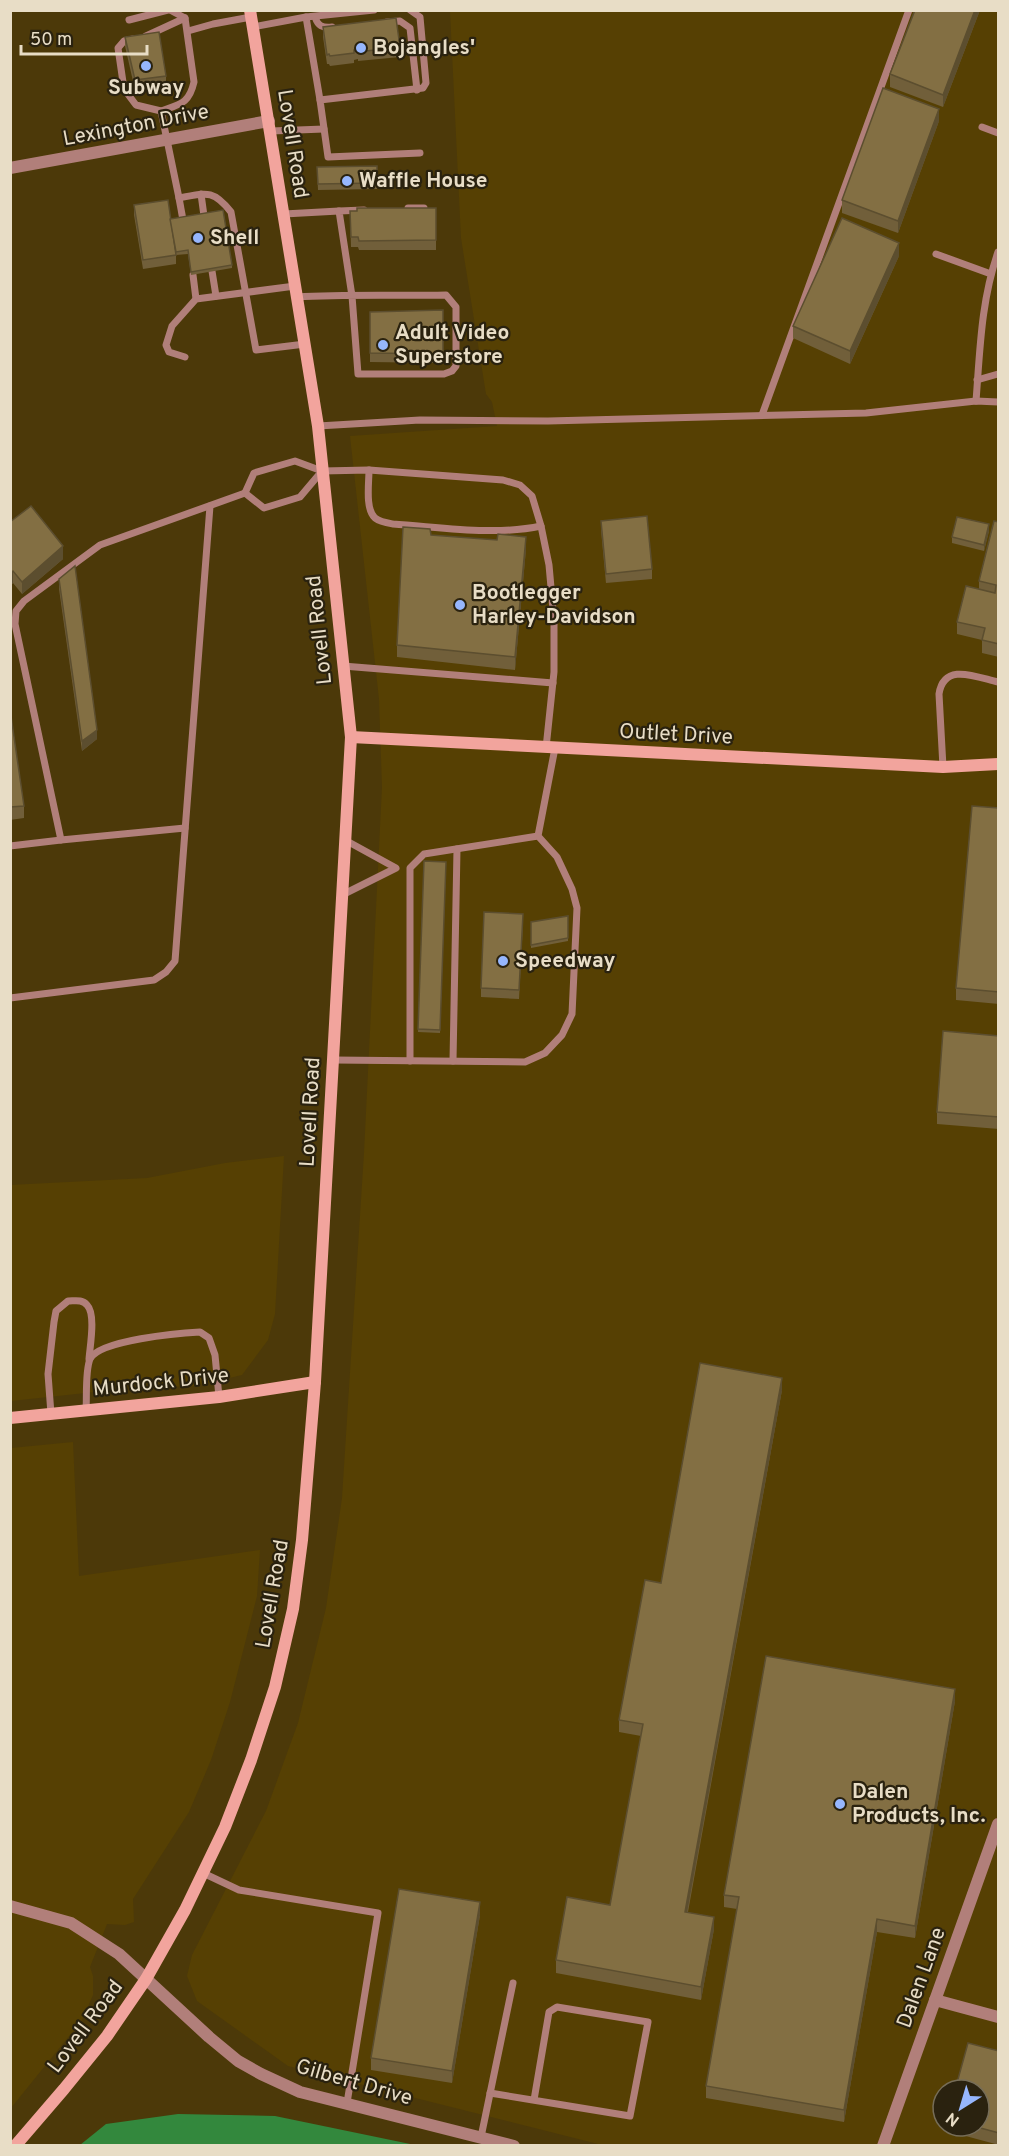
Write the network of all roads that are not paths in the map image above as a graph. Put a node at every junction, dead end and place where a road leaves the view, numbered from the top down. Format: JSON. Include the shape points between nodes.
{"nodes":[{"id":1,"x":169,"y":10,"type":"edge"},
{"id":2,"x":374,"y":10,"type":"edge"},
{"id":3,"x":410,"y":10,"type":"edge"},
{"id":4,"x":909,"y":10,"type":"edge"},
{"id":5,"x":310,"y":17,"type":"junction"},
{"id":6,"x":185,"y":18,"type":"junction"},
{"id":7,"x":251,"y":18,"type":"edge"},
{"id":8,"x":129,"y":20,"type":"dead end"},
{"id":9,"x":378,"y":23,"type":"edge"},
{"id":10,"x":345,"y":26,"type":"edge"},
{"id":11,"x":188,"y":31,"type":"junction"},
{"id":12,"x":417,"y":90,"type":"junction"},
{"id":13,"x":320,"y":100,"type":"junction"},
{"id":14,"x":161,"y":111,"type":"junction"},
{"id":15,"x":270,"y":126,"type":"junction"},
{"id":16,"x":982,"y":127,"type":"dead end"},
{"id":17,"x":324,"y":129,"type":"junction"},
{"id":18,"x":999,"y":133,"type":"edge"},
{"id":19,"x":168,"y":141,"type":"junction"},
{"id":20,"x":420,"y":153,"type":"dead end"},
{"id":21,"x":10,"y":168,"type":"edge"},
{"id":22,"x":201,"y":194,"type":"junction"},
{"id":23,"x":179,"y":198,"type":"junction"},
{"id":24,"x":403,"y":208,"type":"edge"},
{"id":25,"x":424,"y":208,"type":"edge"},
{"id":26,"x":371,"y":210,"type":"edge"},
{"id":27,"x":339,"y":211,"type":"junction"},
{"id":28,"x":284,"y":214,"type":"junction"},
{"id":29,"x":204,"y":216,"type":"edge"},
{"id":30,"x":183,"y":220,"type":"edge"},
{"id":31,"x":999,"y":252,"type":"edge"},
{"id":32,"x":936,"y":254,"type":"dead end"},
{"id":33,"x":212,"y":272,"type":"edge"},
{"id":34,"x":991,"y":274,"type":"junction"},
{"id":35,"x":193,"y":275,"type":"edge"},
{"id":36,"x":245,"y":292,"type":"junction"},
{"id":37,"x":296,"y":292,"type":"junction"},
{"id":38,"x":216,"y":296,"type":"junction"},
{"id":39,"x":352,"y":296,"type":"junction"},
{"id":40,"x":196,"y":299,"type":"junction"},
{"id":41,"x":304,"y":344,"type":"junction"},
{"id":42,"x":185,"y":357,"type":"dead end"},
{"id":43,"x":999,"y":374,"type":"edge"},
{"id":44,"x":977,"y":380,"type":"junction"},
{"id":45,"x":976,"y":401,"type":"junction"},
{"id":46,"x":999,"y":402,"type":"edge"},
{"id":47,"x":762,"y":415,"type":"junction"},
{"id":48,"x":318,"y":426,"type":"junction"},
{"id":49,"x":369,"y":470,"type":"junction"},
{"id":50,"x":322,"y":471,"type":"junction"},
{"id":51,"x":245,"y":494,"type":"junction"},
{"id":52,"x":210,"y":506,"type":"junction"},
{"id":53,"x":542,"y":526,"type":"junction"},
{"id":54,"x":343,"y":666,"type":"junction"},
{"id":55,"x":999,"y":682,"type":"edge"},
{"id":56,"x":552,"y":686,"type":"junction"},
{"id":57,"x":351,"y":737,"type":"junction"},
{"id":58,"x":550,"y":748,"type":"junction"},
{"id":59,"x":999,"y":764,"type":"edge"},
{"id":60,"x":943,"y":767,"type":"junction"},
{"id":61,"x":185,"y":828,"type":"junction"},
{"id":62,"x":538,"y":836,"type":"junction"},
{"id":63,"x":61,"y":840,"type":"junction"},
{"id":64,"x":345,"y":840,"type":"junction"},
{"id":65,"x":10,"y":846,"type":"edge"},
{"id":66,"x":457,"y":849,"type":"junction"},
{"id":67,"x":396,"y":868,"type":"junction"},
{"id":68,"x":410,"y":868,"type":"junction"},
{"id":69,"x":342,"y":895,"type":"junction"},
{"id":70,"x":10,"y":998,"type":"edge"},
{"id":71,"x":334,"y":1060,"type":"junction"},
{"id":72,"x":410,"y":1061,"type":"junction"},
{"id":73,"x":453,"y":1061,"type":"junction"},
{"id":74,"x":89,"y":1361,"type":"junction"},
{"id":75,"x":315,"y":1382,"type":"junction"},
{"id":76,"x":219,"y":1397,"type":"junction"},
{"id":77,"x":86,"y":1410,"type":"junction"},
{"id":78,"x":51,"y":1414,"type":"junction"},
{"id":79,"x":10,"y":1418,"type":"edge"},
{"id":80,"x":999,"y":1824,"type":"edge"},
{"id":81,"x":203,"y":1873,"type":"junction"},
{"id":82,"x":10,"y":1906,"type":"edge"},
{"id":83,"x":146,"y":1979,"type":"junction"},
{"id":84,"x":513,"y":1983,"type":"dead end"},
{"id":85,"x":935,"y":2000,"type":"junction"},
{"id":86,"x":999,"y":2017,"type":"edge"},
{"id":87,"x":490,"y":2093,"type":"junction"},
{"id":88,"x":534,"y":2100,"type":"junction"},
{"id":89,"x":347,"y":2103,"type":"junction"},
{"id":90,"x":481,"y":2137,"type":"junction"},
{"id":91,"x":15,"y":2145,"type":"edge"},
{"id":92,"x":514,"y":2145,"type":"edge"},
{"id":93,"x":883,"y":2145,"type":"edge"}],
"edges":[{"from":1,"to":6,"type":"lane"},
{"from":1,"to":8,"type":"lane"},
{"from":2,"to":5,"type":"lane"},
{"from":3,"to":12,"type":"lane","via":[[420,17],[426,83]]},
{"from":4,"to":47,"type":"lane"},
{"from":5,"to":7,"type":"lane"},
{"from":5,"to":10,"type":"lane","via":[[324,28]]},
{"from":5,"to":13,"type":"lane"},
{"from":6,"to":11,"type":"lane"},
{"from":6,"to":14,"type":"lane","via":[[144,37],[124,41],[118,48],[124,89],[136,105]]},
{"from":7,"to":11,"type":"lane"},
{"from":7,"to":15,"type":"main road","name":"Lovell Road"},
{"from":9,"to":12,"type":"lane","via":[[400,21],[410,28]]},
{"from":11,"to":14,"type":"lane","via":[[192,92],[186,102]]},
{"from":12,"to":13,"type":"lane"},
{"from":13,"to":17,"type":"lane"},
{"from":14,"to":19,"type":"lane"},
{"from":15,"to":17,"type":"lane"},
{"from":15,"to":19,"type":"street","name":"Lexington Drive"},
{"from":15,"to":28,"type":"main road","name":"Lovell Road"},
{"from":16,"to":18,"type":"lane"},
{"from":17,"to":20,"type":"lane","via":[[328,157]]},
{"from":19,"to":21,"type":"street","name":"Lexington Drive"},
{"from":19,"to":23,"type":"lane"},
{"from":22,"to":23,"type":"lane"},
{"from":22,"to":29,"type":"lane"},
{"from":22,"to":36,"type":"lane","via":[[210,194],[231,212]]},
{"from":23,"to":30,"type":"lane"},
{"from":24,"to":25,"type":"lane"},
{"from":26,"to":27,"type":"lane"},
{"from":27,"to":28,"type":"lane"},
{"from":27,"to":39,"type":"lane"},
{"from":28,"to":37,"type":"main road","name":"Lovell Road"},
{"from":31,"to":34,"type":"lane"},
{"from":32,"to":34,"type":"lane"},
{"from":33,"to":38,"type":"lane"},
{"from":34,"to":44,"type":"lane","via":[[981,324]]},
{"from":35,"to":40,"type":"lane"},
{"from":36,"to":37,"type":"lane"},
{"from":36,"to":38,"type":"lane"},
{"from":36,"to":41,"type":"lane","via":[[256,350]]},
{"from":37,"to":39,"type":"lane"},
{"from":37,"to":41,"type":"main road","name":"Lovell Road"},
{"from":38,"to":40,"type":"lane"},
{"from":39,"to":39,"type":"lane","via":[[446,295],[456,307],[456,366],[444,374],[358,374]]},
{"from":40,"to":42,"type":"lane","via":[[172,326],[166,345],[169,352]]},
{"from":41,"to":48,"type":"main road","name":"Lovell Road"},
{"from":43,"to":44,"type":"lane"},
{"from":44,"to":45,"type":"lane"},
{"from":45,"to":46,"type":"lane"},
{"from":45,"to":47,"type":"lane","via":[[866,413]]},
{"from":47,"to":48,"type":"lane","via":[[420,420]]},
{"from":48,"to":50,"type":"main road","name":"Lovell Road"},
{"from":49,"to":50,"type":"lane"},
{"from":49,"to":53,"type":"lane","via":[[520,484],[532,496]]},
{"from":49,"to":53,"type":"lane","via":[[370,510],[382,522],[497,530]]},
{"from":50,"to":51,"type":"lane","via":[[295,461],[254,473]]},
{"from":50,"to":51,"type":"lane","via":[[300,497],[264,508]]},
{"from":50,"to":54,"type":"main road","name":"Lovell Road"},
{"from":51,"to":52,"type":"lane"},
{"from":52,"to":61,"type":"lane"},
{"from":52,"to":63,"type":"lane","via":[[100,545],[16,611],[15,624]]},
{"from":53,"to":56,"type":"lane","via":[[554,621]]},
{"from":54,"to":56,"type":"lane"},
{"from":54,"to":57,"type":"main road","name":"Lovell Road"},
{"from":55,"to":60,"type":"lane","via":[[963,674],[944,678],[939,694]]},
{"from":56,"to":58,"type":"lane"},
{"from":57,"to":58,"type":"main road","name":"Outlet Drive"},
{"from":57,"to":64,"type":"main road","name":"Lovell Road"},
{"from":58,"to":60,"type":"main road","name":"Outlet Drive"},
{"from":58,"to":62,"type":"lane"},
{"from":59,"to":60,"type":"main road","name":"Outlet Drive"},
{"from":61,"to":63,"type":"lane"},
{"from":61,"to":70,"type":"lane","via":[[175,961],[166,972],[154,980]]},
{"from":62,"to":66,"type":"lane"},
{"from":62,"to":73,"type":"lane","via":[[557,857],[577,908],[572,1014],[562,1035],[545,1053],[525,1062]]},
{"from":63,"to":65,"type":"lane"},
{"from":64,"to":67,"type":"lane"},
{"from":64,"to":69,"type":"main road","name":"Lovell Road"},
{"from":66,"to":68,"type":"lane","via":[[424,854]]},
{"from":66,"to":73,"type":"lane"},
{"from":67,"to":68,"type":"lane"},
{"from":67,"to":69,"type":"lane"},
{"from":68,"to":72,"type":"lane"},
{"from":69,"to":71,"type":"main road","name":"Lovell Road"},
{"from":71,"to":72,"type":"lane"},
{"from":71,"to":75,"type":"main road","name":"Lovell Road"},
{"from":72,"to":73,"type":"lane"},
{"from":74,"to":76,"type":"lane","via":[[104,1348],[164,1334],[200,1332],[209,1338],[215,1355]]},
{"from":74,"to":77,"type":"lane"},
{"from":74,"to":78,"type":"lane","via":[[92,1316],[88,1305],[68,1300],[56,1311],[54,1322],[48,1374]]},
{"from":75,"to":76,"type":"main road","name":"Murdock Drive"},
{"from":75,"to":81,"type":"main road","name":"Lovell Road","via":[[302,1540],[293,1610],[278,1676],[247,1772]]},
{"from":76,"to":77,"type":"main road","name":"Murdock Drive"},
{"from":77,"to":78,"type":"main road","name":"Murdock Drive"},
{"from":78,"to":79,"type":"main road","name":"Murdock Drive"},
{"from":80,"to":85,"type":"street","name":"Dalen Lane"},
{"from":81,"to":83,"type":"main road","name":"Lovell Road"},
{"from":81,"to":89,"type":"lane","via":[[239,1890],[378,1913]]},
{"from":82,"to":83,"type":"street","name":"Gilbert Drive","via":[[71,1923],[119,1954]]},
{"from":83,"to":89,"type":"street","name":"Gilbert Drive","via":[[238,2061],[300,2092]]},
{"from":83,"to":91,"type":"main road","name":"Lovell Road","via":[[100,2045]]},
{"from":84,"to":87,"type":"lane"},
{"from":85,"to":86,"type":"street"},
{"from":85,"to":93,"type":"street","name":"Dalen Lane"},
{"from":87,"to":88,"type":"lane"},
{"from":87,"to":90,"type":"lane"},
{"from":88,"to":88,"type":"lane","via":[[630,2116],[648,2022],[557,2007],[549,2012]]},
{"from":89,"to":90,"type":"street","name":"Gilbert Drive"},
{"from":90,"to":92,"type":"street","name":"Gilbert Drive"}]}
